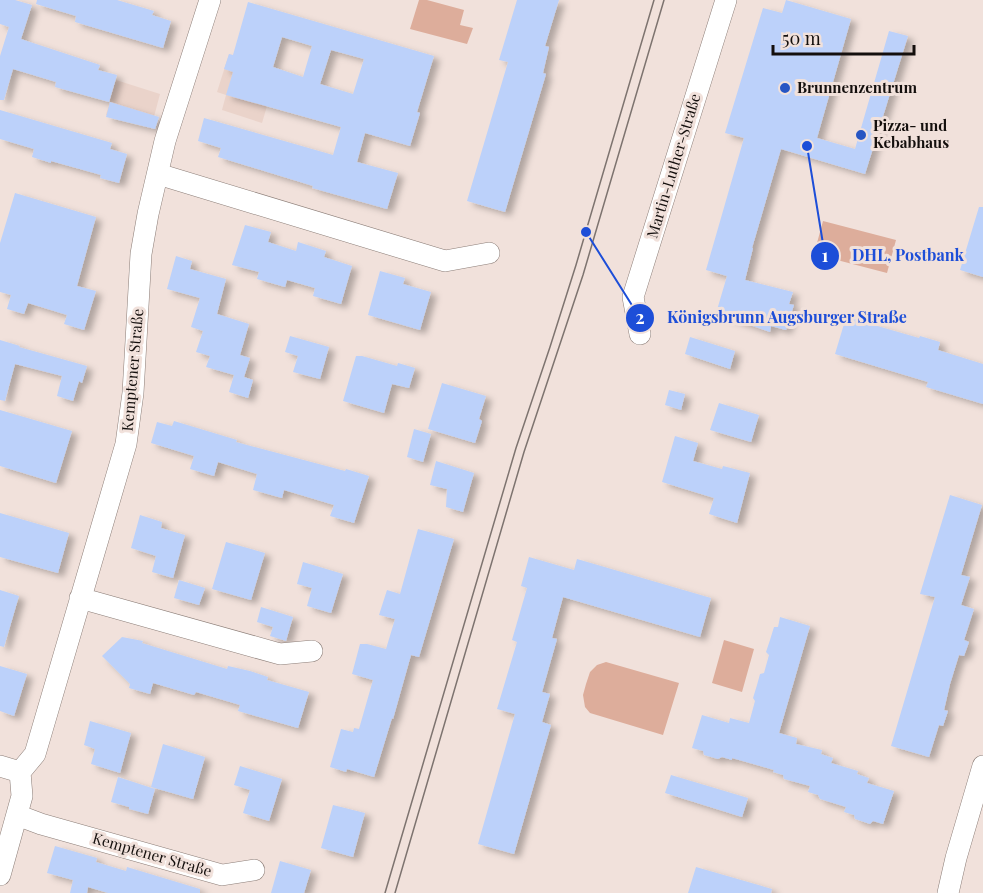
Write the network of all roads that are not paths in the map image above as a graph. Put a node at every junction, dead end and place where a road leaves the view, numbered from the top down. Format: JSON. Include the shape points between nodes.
{"nodes":[{"id":1,"x":210,"y":0,"type":"edge"},
{"id":2,"x":726,"y":0,"type":"edge"},
{"id":3,"x":158,"y":174,"type":"junction"},
{"id":4,"x":489,"y":253,"type":"dead end"},
{"id":5,"x":640,"y":334,"type":"dead end"},
{"id":6,"x":80,"y":598,"type":"junction"},
{"id":7,"x":312,"y":651,"type":"dead end"},
{"id":8,"x":0,"y":766,"type":"edge"},
{"id":9,"x":983,"y":766,"type":"edge"},
{"id":10,"x":20,"y":772,"type":"junction"},
{"id":11,"x":17,"y":815,"type":"junction"},
{"id":12,"x":254,"y":870,"type":"dead end"},
{"id":13,"x":0,"y":875,"type":"edge"},
{"id":14,"x":948,"y":893,"type":"edge"}],
"edges":[{"from":1,"to":3,"type":"street","name":"Kemptener Straße"},
{"from":2,"to":5,"type":"street","name":"Martin-Luther-Straße","via":[[633,297]]},
{"from":3,"to":4,"type":"street","via":[[445,261]]},
{"from":3,"to":6,"type":"street","name":"Kemptener Straße","via":[[141,254],[126,444]]},
{"from":6,"to":7,"type":"street","via":[[280,654]]},
{"from":6,"to":10,"type":"street","name":"Kemptener Straße","via":[[35,754]]},
{"from":8,"to":10,"type":"street"},
{"from":9,"to":14,"type":"street"},
{"from":10,"to":11,"type":"street","via":[[22,796]]},
{"from":11,"to":12,"type":"street","name":"Kemptener Straße","via":[[222,875]]},
{"from":11,"to":13,"type":"street"}]}
